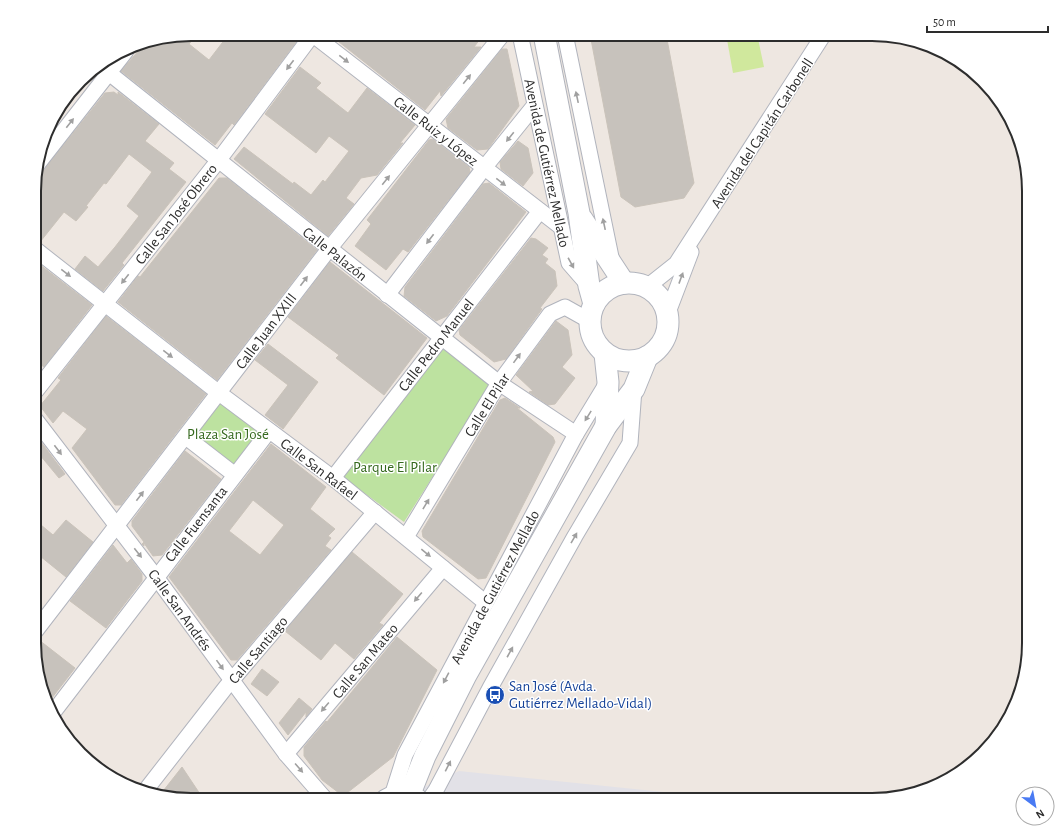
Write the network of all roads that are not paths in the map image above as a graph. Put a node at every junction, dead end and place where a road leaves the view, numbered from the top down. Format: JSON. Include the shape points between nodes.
{"nodes":[{"id":1,"x":308,"y":41,"type":"edge"},
{"id":2,"x":322,"y":41,"type":"edge"},
{"id":3,"x":497,"y":41,"type":"edge"},
{"id":4,"x":521,"y":41,"type":"edge"},
{"id":5,"x":545,"y":41,"type":"edge"},
{"id":6,"x":566,"y":41,"type":"edge"},
{"id":7,"x":820,"y":41,"type":"edge"},
{"id":8,"x":104,"y":70,"type":"edge"},
{"id":9,"x":534,"y":106,"type":"junction"},
{"id":10,"x":430,"y":126,"type":"junction"},
{"id":11,"x":46,"y":152,"type":"edge"},
{"id":12,"x":218,"y":161,"type":"junction"},
{"id":13,"x":484,"y":168,"type":"junction"},
{"id":14,"x":540,"y":211,"type":"junction"},
{"id":15,"x":579,"y":213,"type":"junction"},
{"id":16,"x":561,"y":227,"type":"junction"},
{"id":17,"x":698,"y":230,"type":"junction"},
{"id":18,"x":329,"y":249,"type":"junction"},
{"id":19,"x":41,"y":254,"type":"edge"},
{"id":20,"x":612,"y":262,"type":"junction"},
{"id":21,"x":624,"y":283,"type":"junction"},
{"id":22,"x":647,"y":287,"type":"junction"},
{"id":23,"x":387,"y":295,"type":"junction"},
{"id":24,"x":591,"y":303,"type":"junction"},
{"id":25,"x":105,"y":304,"type":"junction"},
{"id":26,"x":668,"y":315,"type":"junction"},
{"id":27,"x":441,"y":338,"type":"junction"},
{"id":28,"x":605,"y":354,"type":"junction"},
{"id":29,"x":647,"y":357,"type":"junction"},
{"id":30,"x":608,"y":382,"type":"junction"},
{"id":31,"x":500,"y":383,"type":"junction"},
{"id":32,"x":41,"y":384,"type":"edge"},
{"id":33,"x":634,"y":389,"type":"junction"},
{"id":34,"x":219,"y":393,"type":"junction"},
{"id":35,"x":606,"y":426,"type":"junction"},
{"id":36,"x":41,"y":427,"type":"edge"},
{"id":37,"x":269,"y":431,"type":"junction"},
{"id":38,"x":576,"y":434,"type":"junction"},
{"id":39,"x":186,"y":436,"type":"junction"},
{"id":40,"x":235,"y":475,"type":"junction"},
{"id":41,"x":333,"y":478,"type":"junction"},
{"id":42,"x":375,"y":512,"type":"junction"},
{"id":43,"x":117,"y":527,"type":"junction"},
{"id":44,"x":406,"y":537,"type":"junction"},
{"id":45,"x":443,"y":568,"type":"junction"},
{"id":46,"x":156,"y":577,"type":"junction"},
{"id":47,"x":486,"y":603,"type":"junction"},
{"id":48,"x":41,"y":624,"type":"edge"},
{"id":49,"x":232,"y":681,"type":"junction"},
{"id":50,"x":56,"y":708,"type":"edge"},
{"id":51,"x":286,"y":754,"type":"junction"},
{"id":52,"x":148,"y":787,"type":"edge"},
{"id":53,"x":320,"y":793,"type":"edge"},
{"id":54,"x":407,"y":793,"type":"edge"},
{"id":55,"x":409,"y":793,"type":"edge"},
{"id":56,"x":425,"y":793,"type":"edge"}],
"edges":[{"from":1,"to":12,"type":"street","name":"Calle San José Obrero","one_way":true},
{"from":2,"to":10,"type":"street","name":"Calle Ruiz y López","one_way":true},
{"from":10,"to":3,"type":"street","name":"Calle Juan XXIII","one_way":true},
{"from":4,"to":9,"type":"street","name":"Avenida de Gutiérrez Mellado"},
{"from":5,"to":15,"type":"main road","name":"Avenida de Gutiérrez Mellado"},
{"from":20,"to":6,"type":"street","name":"Avenida de Gutiérrez Mellado","one_way":true},
{"from":7,"to":17,"type":"street","name":"Avenida del Capitán Carbonell"},
{"from":11,"to":8,"type":"street","one_way":true},
{"from":8,"to":12,"type":"street","name":"Calle Palazón"},
{"from":9,"to":13,"type":"street","one_way":true},
{"from":9,"to":16,"type":"street","name":"Avenida de Gutiérrez Mellado"},
{"from":10,"to":13,"type":"street","name":"Calle Ruiz y López"},
{"from":18,"to":10,"type":"street","name":"Calle Juan XXIII","one_way":true},
{"from":12,"to":18,"type":"street","name":"Calle Palazón"},
{"from":12,"to":25,"type":"street","name":"Calle San José Obrero","one_way":true},
{"from":13,"to":14,"type":"street","name":"Calle Ruiz y López","one_way":true},
{"from":13,"to":23,"type":"street","one_way":true},
{"from":14,"to":16,"type":"street","name":"Calle Ruiz y López"},
{"from":14,"to":27,"type":"street","name":"Calle Pedro Manuel"},
{"from":15,"to":20,"type":"main road","name":"Avenida de Gutiérrez Mellado"},
{"from":15,"to":24,"type":"main road","name":"Avenida de Gutiérrez Mellado"},
{"from":16,"to":24,"type":"street","name":"Avenida de Gutiérrez Mellado","one_way":true,"via":[[569,263]]},
{"from":17,"to":22,"type":"street","via":[[676,264]]},
{"from":26,"to":17,"type":"street","one_way":true},
{"from":18,"to":23,"type":"street","name":"Calle Palazón"},
{"from":34,"to":18,"type":"street","name":"Calle Juan XXIII","one_way":true},
{"from":19,"to":25,"type":"street","name":"Calle San Rafael","one_way":true},
{"from":20,"to":21,"type":"main road","name":"Avenida de Gutiérrez Mellado"},
{"from":21,"to":22,"type":"main road","via":[[636,283]]},
{"from":21,"to":24,"type":"main road","via":[[606,290]]},
{"from":22,"to":26,"type":"main road","via":[[657,294]]},
{"from":23,"to":27,"type":"street","name":"Calle Palazón"},
{"from":24,"to":28,"type":"main road","via":[[593,339]]},
{"from":31,"to":24,"type":"street","name":"Calle El Pilar","one_way":true,"via":[[550,314]]},
{"from":25,"to":32,"type":"street","name":"Calle San José Obrero"},
{"from":25,"to":34,"type":"street","name":"Calle San Rafael","one_way":true},
{"from":26,"to":29,"type":"main road","via":[[666,335],[655,351]]},
{"from":27,"to":31,"type":"street","name":"Calle Palazón"},
{"from":27,"to":41,"type":"street","name":"Calle Pedro Manuel"},
{"from":28,"to":29,"type":"main road","via":[[620,360],[635,361]]},
{"from":28,"to":30,"type":"main road"},
{"from":29,"to":33,"type":"main road","name":"Avenida de Gutiérrez Mellado"},
{"from":30,"to":35,"type":"main road"},
{"from":30,"to":38,"type":"street","name":"Avenida de Gutiérrez Mellado","one_way":true},
{"from":31,"to":38,"type":"street","name":"Calle Palazón"},
{"from":44,"to":31,"type":"street","name":"Calle El Pilar","one_way":true},
{"from":33,"to":35,"type":"main road","name":"Avenida de Gutiérrez Mellado"},
{"from":56,"to":33,"type":"street","one_way":true,"via":[[436,790],[490,688],[630,443]]},
{"from":34,"to":37,"type":"street","name":"Calle San Rafael"},
{"from":34,"to":39,"type":"street","name":"Calle Juan XXIII"},
{"from":35,"to":55,"type":"main road","name":"Avenida de Gutiérrez Mellado","via":[[466,675]]},
{"from":36,"to":43,"type":"street","name":"Calle San Andrés","one_way":true},
{"from":37,"to":40,"type":"street","name":"Calle Fuensanta"},
{"from":37,"to":41,"type":"street","name":"Calle San Rafael"},
{"from":38,"to":47,"type":"street","name":"Avenida de Gutiérrez Mellado"},
{"from":39,"to":40,"type":"street"},
{"from":43,"to":39,"type":"street","name":"Calle Juan XXIII","one_way":true},
{"from":40,"to":46,"type":"street","name":"Calle Fuensanta"},
{"from":41,"to":42,"type":"street","name":"Calle San Rafael"},
{"from":42,"to":44,"type":"street","name":"Calle San Rafael"},
{"from":42,"to":49,"type":"street","name":"Calle Santiago"},
{"from":43,"to":46,"type":"street","name":"Calle San Andrés","one_way":true},
{"from":43,"to":48,"type":"street","name":"Calle Juan XXIII"},
{"from":44,"to":45,"type":"street","name":"Calle San Rafael","one_way":true},
{"from":45,"to":47,"type":"street","name":"Calle San Rafael"},
{"from":45,"to":51,"type":"street","name":"Calle San Mateo","one_way":true},
{"from":46,"to":49,"type":"street","name":"Calle San Andrés","one_way":true},
{"from":46,"to":50,"type":"street","name":"Calle Fuensanta"},
{"from":47,"to":54,"type":"street","name":"Avenida de Gutiérrez Mellado","one_way":true,"via":[[405,755]]},
{"from":49,"to":51,"type":"street","name":"Calle San Andrés"},
{"from":49,"to":52,"type":"street","name":"Calle Santiago"},
{"from":51,"to":53,"type":"street","name":"Calle San Andrés","one_way":true}]}
